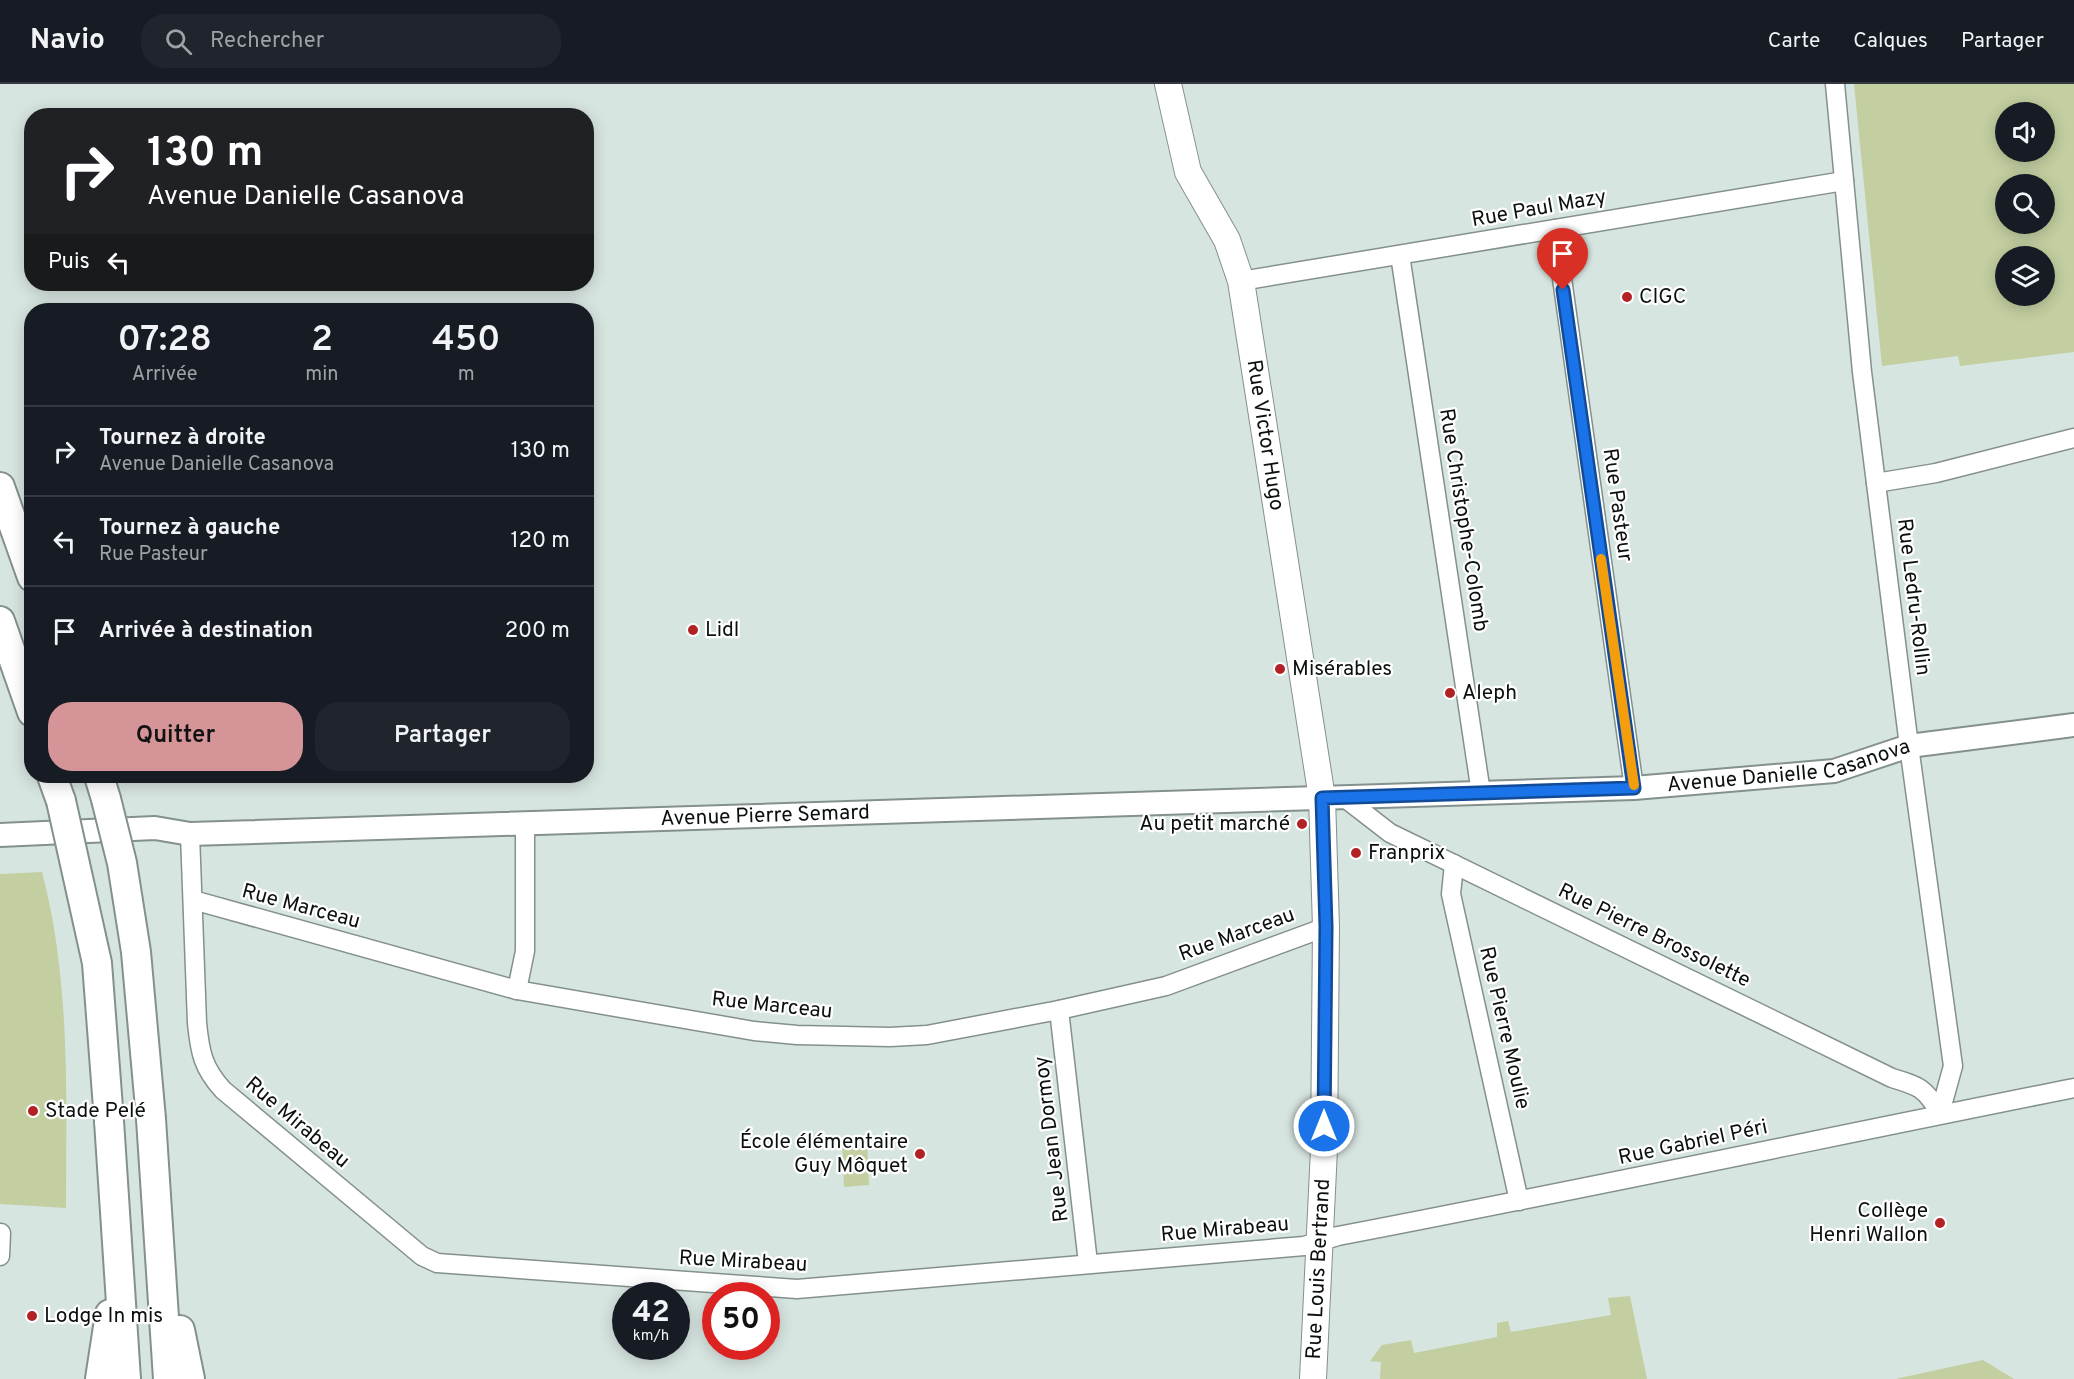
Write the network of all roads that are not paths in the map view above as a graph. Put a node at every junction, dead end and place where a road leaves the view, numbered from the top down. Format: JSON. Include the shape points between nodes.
{"nodes":[{"id":1,"x":1168,"y":84,"type":"edge"},
{"id":2,"x":1835,"y":84,"type":"edge"},
{"id":3,"x":1844,"y":181,"type":"junction"},
{"id":4,"x":1555,"y":229,"type":"junction"},
{"id":5,"x":1400,"y":255,"type":"junction"},
{"id":6,"x":1241,"y":281,"type":"junction"},
{"id":7,"x":2074,"y":438,"type":"edge"},
{"id":8,"x":1876,"y":483,"type":"junction"},
{"id":9,"x":0,"y":487,"type":"edge"},
{"id":10,"x":24,"y":554,"type":"edge"},
{"id":11,"x":0,"y":621,"type":"edge"},
{"id":12,"x":24,"y":689,"type":"edge"},
{"id":13,"x":2074,"y":725,"type":"edge"},
{"id":14,"x":1909,"y":746,"type":"junction"},
{"id":15,"x":55,"y":783,"type":"edge"},
{"id":16,"x":101,"y":783,"type":"edge"},
{"id":17,"x":1634,"y":788,"type":"junction"},
{"id":18,"x":1481,"y":793,"type":"junction"},
{"id":19,"x":1334,"y":798,"type":"junction"},
{"id":20,"x":525,"y":825,"type":"junction"},
{"id":21,"x":199,"y":833,"type":"junction"},
{"id":22,"x":0,"y":835,"type":"edge"},
{"id":23,"x":1454,"y":864,"type":"junction"},
{"id":24,"x":193,"y":900,"type":"junction"},
{"id":25,"x":1326,"y":927,"type":"junction"},
{"id":26,"x":517,"y":990,"type":"junction"},
{"id":27,"x":1059,"y":1010,"type":"junction"},
{"id":28,"x":2074,"y":1088,"type":"edge"},
{"id":29,"x":1940,"y":1113,"type":"junction"},
{"id":30,"x":1519,"y":1201,"type":"junction"},
{"id":31,"x":159,"y":1225,"type":"junction"},
{"id":32,"x":1,"y":1233,"type":"edge"},
{"id":33,"x":1321,"y":1240,"type":"junction"},
{"id":34,"x":119,"y":1249,"type":"junction"},
{"id":35,"x":0,"y":1256,"type":"edge"},
{"id":36,"x":1088,"y":1263,"type":"junction"},
{"id":37,"x":100,"y":1379,"type":"edge"},
{"id":38,"x":126,"y":1379,"type":"edge"},
{"id":39,"x":168,"y":1379,"type":"edge"},
{"id":40,"x":190,"y":1379,"type":"edge"},
{"id":41,"x":1313,"y":1379,"type":"edge"}],
"edges":[{"from":1,"to":6,"type":"main road","name":"Rue Victor Hugo","via":[[1188,172],[1227,240]]},
{"from":2,"to":3,"type":"street","name":"Rue Ledru-Rollin"},
{"from":3,"to":4,"type":"street","name":"Rue Paul Mazy"},
{"from":3,"to":8,"type":"street","name":"Rue Ledru-Rollin"},
{"from":4,"to":5,"type":"street","name":"Rue Paul Mazy"},
{"from":4,"to":17,"type":"street","name":"Rue Pasteur"},
{"from":5,"to":6,"type":"street","name":"Rue Paul Mazy"},
{"from":5,"to":18,"type":"street","name":"Rue Christophe-Colomb"},
{"from":6,"to":19,"type":"main road","name":"Rue Victor Hugo"},
{"from":7,"to":8,"type":"street","via":[[1936,473]]},
{"from":8,"to":14,"type":"street","name":"Rue Ledru-Rollin"},
{"from":9,"to":10,"type":"highway"},
{"from":11,"to":12,"type":"highway"},
{"from":13,"to":14,"type":"street","name":"Avenue Danielle Casanova"},
{"from":14,"to":17,"type":"street","name":"Avenue Danielle Casanova","via":[[1834,771]]},
{"from":14,"to":29,"type":"street","name":"Rue Ledru-Rollin","via":[[1953,1066]]},
{"from":15,"to":34,"type":"highway","bridge":true,"via":[[97,963]]},
{"from":16,"to":31,"type":"highway","bridge":true,"via":[[122,863],[136,952]]},
{"from":17,"to":18,"type":"street","name":"Avenue Danielle Casanova"},
{"from":18,"to":19,"type":"street","name":"Avenue Danielle Casanova"},
{"from":19,"to":20,"type":"street","name":"Avenue Pierre Semard"},
{"from":19,"to":23,"type":"street","name":"Rue Pierre Brossolette","via":[[1389,833]]},
{"from":19,"to":25,"type":"main road","name":"Rue Louis Bertrand"},
{"from":20,"to":21,"type":"street","name":"Avenue Pierre Semard"},
{"from":20,"to":26,"type":"street","via":[[525,951]]},
{"from":21,"to":22,"type":"street","name":"Avenue Pierre Semard","via":[[155,828]]},
{"from":21,"to":24,"type":"street","name":"Rue Mirabeau"},
{"from":23,"to":29,"type":"street","name":"Rue Pierre Brossolette","via":[[1892,1077],[1919,1086]]},
{"from":23,"to":30,"type":"street","name":"Rue Pierre Moulie","via":[[1451,894]]},
{"from":24,"to":26,"type":"street","name":"Rue Marceau"},
{"from":24,"to":36,"type":"street","name":"Rue Mirabeau","via":[[199,1047],[207,1072],[223,1090],[422,1256],[437,1263],[797,1289]]},
{"from":25,"to":27,"type":"street","name":"Rue Marceau","via":[[1166,986]]},
{"from":25,"to":33,"type":"main road","name":"Rue Louis Bertrand"},
{"from":26,"to":27,"type":"street","name":"Rue Marceau","via":[[797,1035],[927,1035]]},
{"from":27,"to":36,"type":"street","name":"Rue Jean Dormoy"},
{"from":28,"to":29,"type":"street","name":"Rue Gabriel Péri"},
{"from":29,"to":30,"type":"street","name":"Rue Gabriel Péri"},
{"from":30,"to":33,"type":"street","name":"Rue Gabriel Péri"},
{"from":31,"to":39,"type":"highway"},
{"from":31,"to":40,"type":"highway"},
{"from":32,"to":35,"type":"street"},
{"from":33,"to":36,"type":"street","name":"Rue Mirabeau","via":[[1304,1246]]},
{"from":33,"to":41,"type":"main road","name":"Rue Louis Bertrand"},
{"from":34,"to":37,"type":"highway"},
{"from":34,"to":38,"type":"highway"}]}
